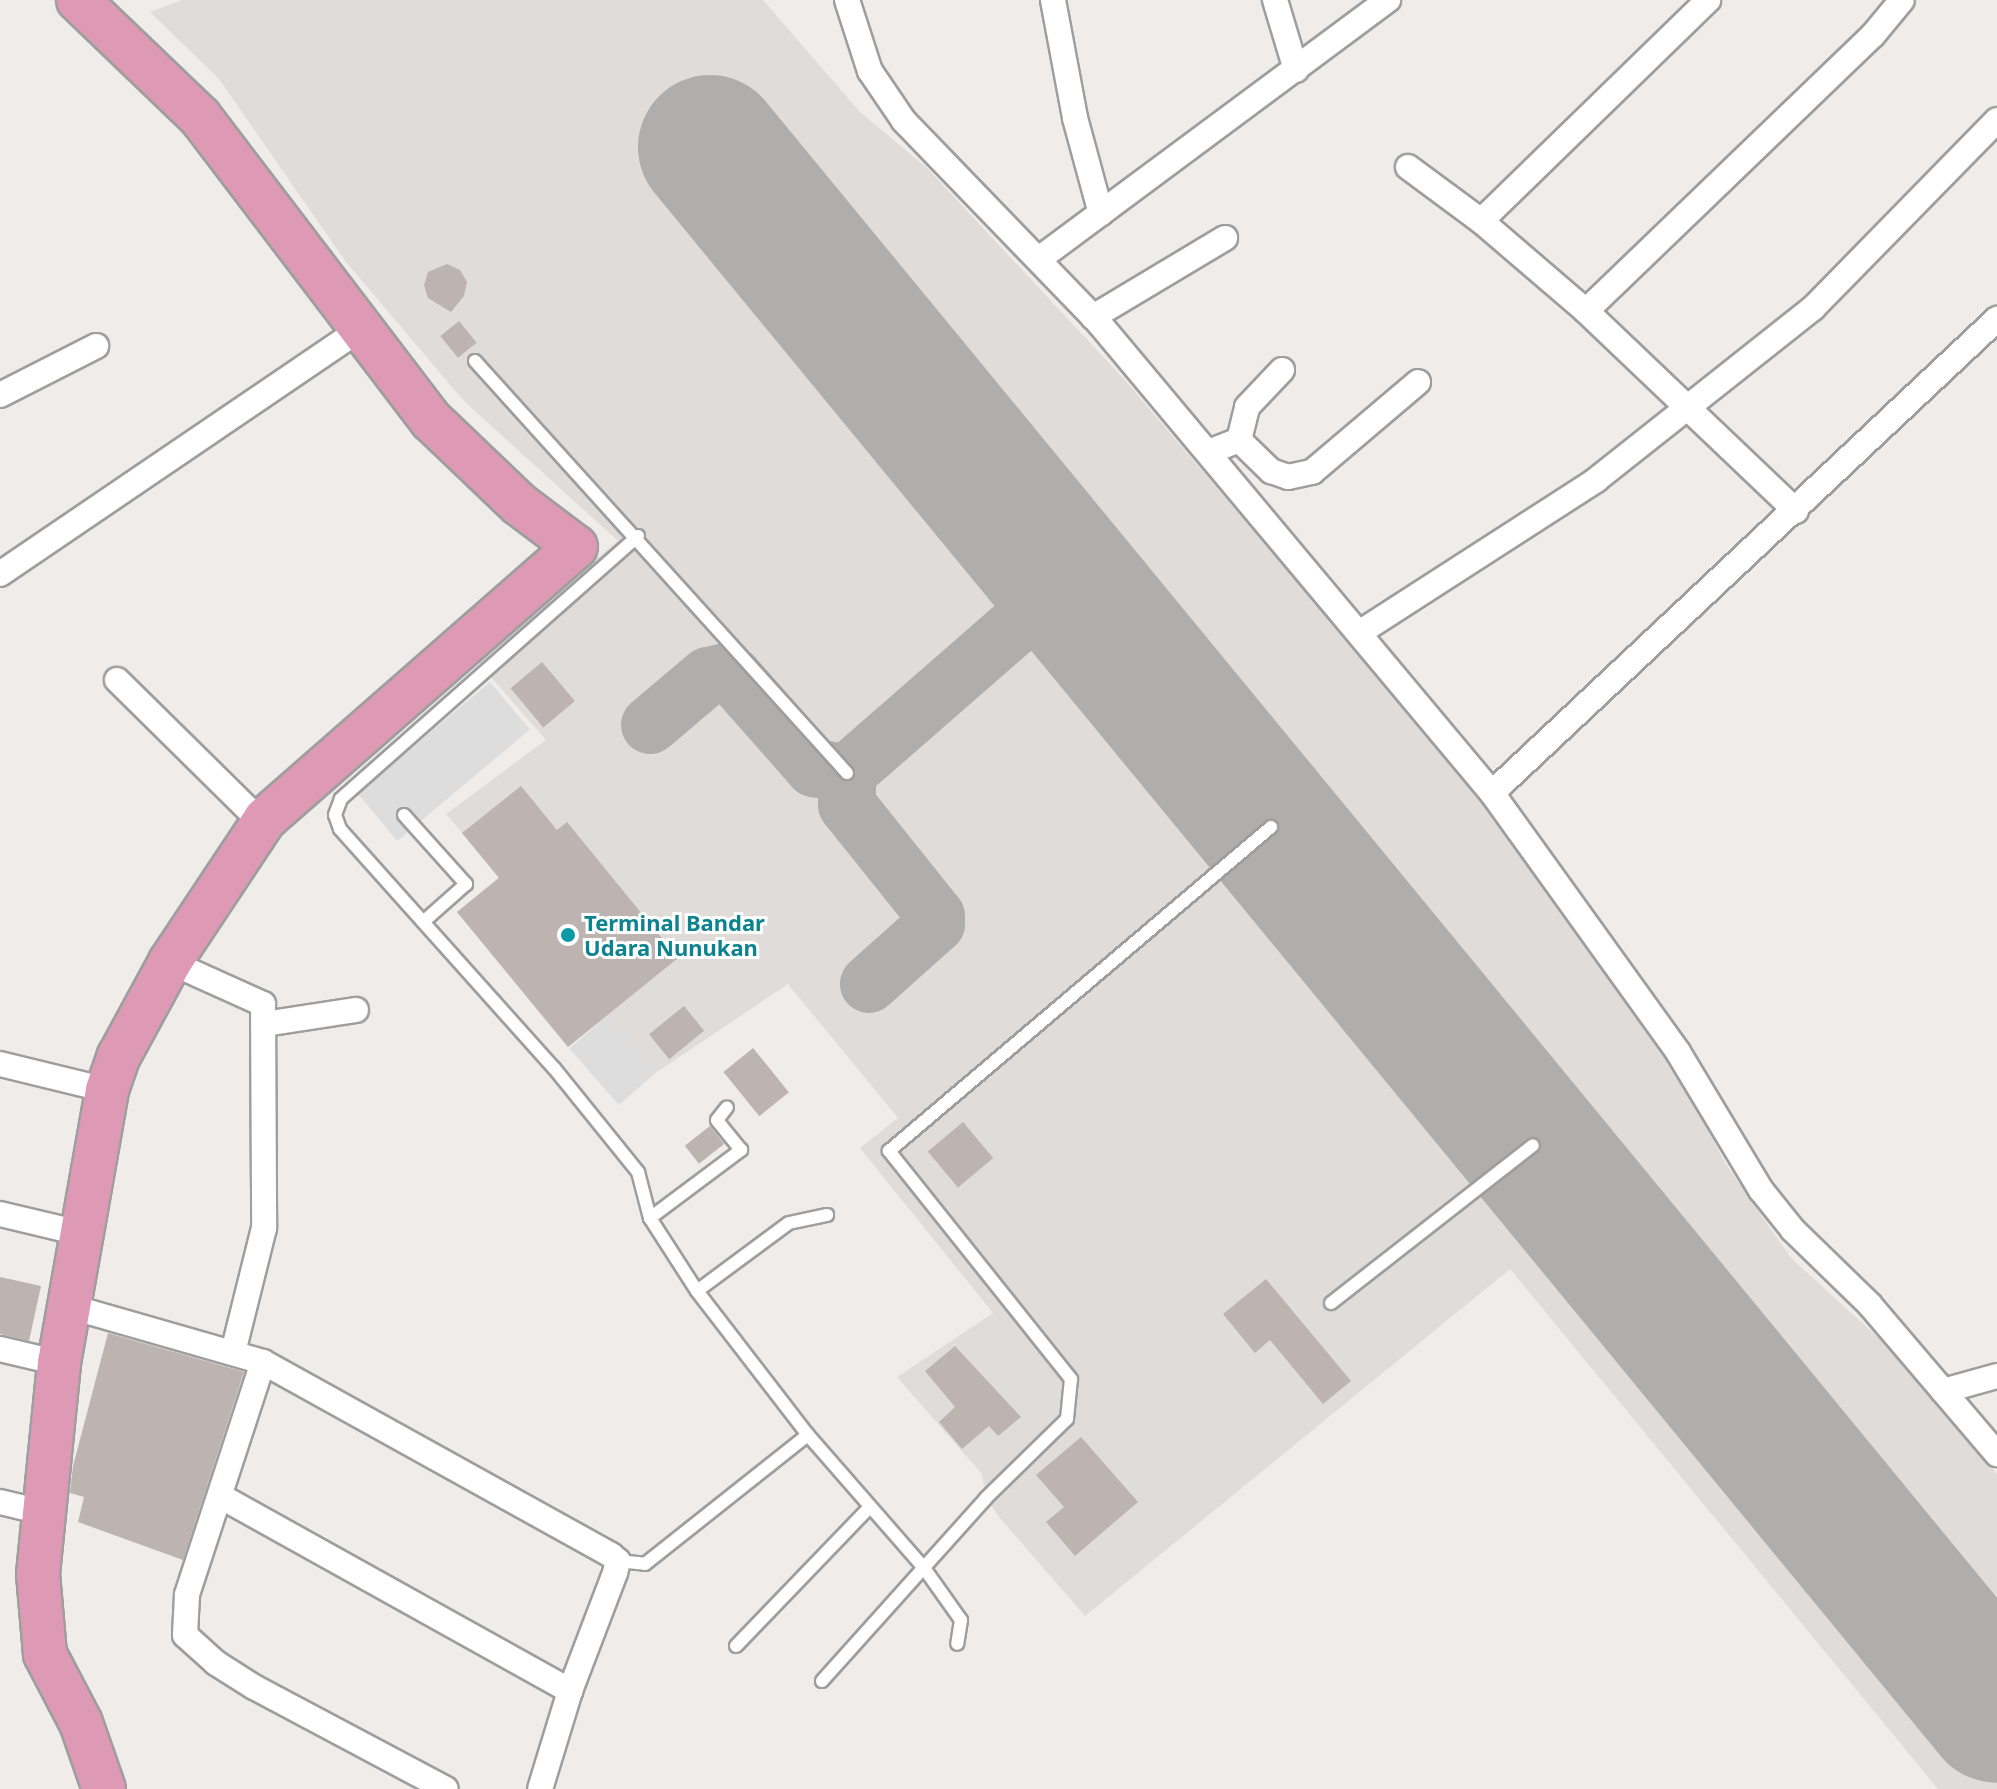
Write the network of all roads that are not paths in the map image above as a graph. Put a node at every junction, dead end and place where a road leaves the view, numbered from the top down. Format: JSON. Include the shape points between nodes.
{"nodes":[{"id":1,"x":78,"y":0,"type":"edge"},
{"id":2,"x":112,"y":0,"type":"edge"},
{"id":3,"x":847,"y":0,"type":"edge"},
{"id":4,"x":1053,"y":0,"type":"edge"},
{"id":5,"x":1275,"y":0,"type":"edge"},
{"id":6,"x":1388,"y":0,"type":"edge"},
{"id":7,"x":1708,"y":0,"type":"edge"},
{"id":8,"x":1902,"y":0,"type":"edge"},
{"id":9,"x":1296,"y":70,"type":"junction"},
{"id":10,"x":1997,"y":120,"type":"edge"},
{"id":11,"x":1408,"y":167,"type":"dead end"},
{"id":12,"x":1101,"y":214,"type":"junction"},
{"id":13,"x":1481,"y":221,"type":"junction"},
{"id":14,"x":1225,"y":238,"type":"dead end"},
{"id":15,"x":1039,"y":259,"type":"junction"},
{"id":16,"x":1586,"y":311,"type":"junction"},
{"id":17,"x":1093,"y":317,"type":"junction"},
{"id":18,"x":1997,"y":319,"type":"edge"},
{"id":19,"x":360,"y":329,"type":"junction"},
{"id":20,"x":96,"y":346,"type":"dead end"},
{"id":21,"x":475,"y":361,"type":"dead end"},
{"id":22,"x":1282,"y":370,"type":"dead end"},
{"id":23,"x":1418,"y":382,"type":"dead end"},
{"id":24,"x":0,"y":395,"type":"edge"},
{"id":25,"x":1691,"y":406,"type":"junction"},
{"id":26,"x":1239,"y":440,"type":"junction"},
{"id":27,"x":1209,"y":452,"type":"junction"},
{"id":28,"x":1796,"y":511,"type":"junction"},
{"id":29,"x":638,"y":536,"type":"junction"},
{"id":30,"x":576,"y":547,"type":"junction"},
{"id":31,"x":0,"y":574,"type":"edge"},
{"id":32,"x":1359,"y":633,"type":"junction"},
{"id":33,"x":467,"y":669,"type":"junction"},
{"id":34,"x":117,"y":680,"type":"dead end"},
{"id":35,"x":847,"y":773,"type":"dead end"},
{"id":36,"x":1492,"y":793,"type":"junction"},
{"id":37,"x":404,"y":815,"type":"dead end"},
{"id":38,"x":262,"y":823,"type":"junction"},
{"id":39,"x":1271,"y":827,"type":"dead end"},
{"id":40,"x":423,"y":922,"type":"junction"},
{"id":41,"x":170,"y":962,"type":"junction"},
{"id":42,"x":356,"y":1010,"type":"dead end"},
{"id":43,"x":264,"y":1024,"type":"junction"},
{"id":44,"x":0,"y":1064,"type":"edge"},
{"id":45,"x":107,"y":1090,"type":"junction"},
{"id":46,"x":727,"y":1107,"type":"dead end"},
{"id":47,"x":1533,"y":1145,"type":"dead end"},
{"id":48,"x":0,"y":1214,"type":"edge"},
{"id":49,"x":827,"y":1215,"type":"dead end"},
{"id":50,"x":650,"y":1218,"type":"junction"},
{"id":51,"x":80,"y":1233,"type":"junction"},
{"id":52,"x":697,"y":1291,"type":"junction"},
{"id":53,"x":1331,"y":1303,"type":"dead end"},
{"id":54,"x":68,"y":1306,"type":"junction"},
{"id":55,"x":0,"y":1349,"type":"edge"},
{"id":56,"x":233,"y":1352,"type":"junction"},
{"id":57,"x":263,"y":1362,"type":"junction"},
{"id":58,"x":59,"y":1363,"type":"junction"},
{"id":59,"x":1997,"y":1376,"type":"edge"},
{"id":60,"x":1943,"y":1391,"type":"junction"},
{"id":61,"x":808,"y":1435,"type":"junction"},
{"id":62,"x":1997,"y":1454,"type":"edge"},
{"id":63,"x":220,"y":1496,"type":"junction"},
{"id":64,"x":0,"y":1502,"type":"edge"},
{"id":65,"x":868,"y":1509,"type":"junction"},
{"id":66,"x":42,"y":1512,"type":"junction"},
{"id":67,"x":618,"y":1561,"type":"junction"},
{"id":68,"x":924,"y":1568,"type":"junction"},
{"id":69,"x":957,"y":1644,"type":"dead end"},
{"id":70,"x":736,"y":1646,"type":"dead end"},
{"id":71,"x":822,"y":1681,"type":"dead end"},
{"id":72,"x":570,"y":1691,"type":"junction"},
{"id":73,"x":104,"y":1789,"type":"edge"},
{"id":74,"x":446,"y":1789,"type":"edge"},
{"id":75,"x":540,"y":1789,"type":"edge"}],
"edges":[{"from":1,"to":19,"type":"highway","via":[[200,117]]},
{"from":2,"to":30,"type":"highway","via":[[202,83],[448,403],[574,525]]},
{"from":3,"to":15,"type":"street","via":[[870,71],[904,121]]},
{"from":4,"to":12,"type":"street","via":[[1075,118]]},
{"from":5,"to":9,"type":"street"},
{"from":6,"to":9,"type":"street"},
{"from":7,"to":13,"type":"street"},
{"from":8,"to":16,"type":"street","via":[[1873,35]]},
{"from":9,"to":12,"type":"street"},
{"from":10,"to":25,"type":"street","via":[[1813,308]]},
{"from":11,"to":13,"type":"street"},
{"from":12,"to":15,"type":"street"},
{"from":13,"to":16,"type":"street"},
{"from":14,"to":17,"type":"street"},
{"from":15,"to":17,"type":"street"},
{"from":16,"to":25,"type":"street"},
{"from":17,"to":27,"type":"street"},
{"from":18,"to":28,"type":"street"},
{"from":19,"to":30,"type":"highway","via":[[431,420],[519,504]]},
{"from":19,"to":31,"type":"street"},
{"from":20,"to":24,"type":"street"},
{"from":21,"to":29,"type":"lane"},
{"from":22,"to":26,"type":"street","via":[[1247,407]]},
{"from":23,"to":26,"type":"street","via":[[1312,472],[1288,477],[1271,471]]},
{"from":25,"to":28,"type":"street"},
{"from":25,"to":32,"type":"street","via":[[1596,480]]},
{"from":26,"to":27,"type":"street"},
{"from":27,"to":32,"type":"street"},
{"from":28,"to":36,"type":"street"},
{"from":29,"to":33,"type":"lane"},
{"from":29,"to":35,"type":"lane"},
{"from":30,"to":33,"type":"highway"},
{"from":32,"to":36,"type":"street"},
{"from":33,"to":38,"type":"highway","via":[[301,784]]},
{"from":33,"to":40,"type":"lane","via":[[341,799],[335,815],[340,829]]},
{"from":34,"to":38,"type":"street"},
{"from":36,"to":60,"type":"street","via":[[1678,1052],[1761,1190]]},
{"from":37,"to":40,"type":"lane","via":[[466,884]]},
{"from":38,"to":41,"type":"highway"},
{"from":39,"to":68,"type":"lane","via":[[889,1151],[1071,1379],[1067,1419]]},
{"from":40,"to":50,"type":"lane","via":[[554,1068],[638,1172]]},
{"from":41,"to":43,"type":"street","via":[[256,999],[263,1004]]},
{"from":41,"to":45,"type":"highway","via":[[135,1022]]},
{"from":42,"to":43,"type":"street"},
{"from":43,"to":56,"type":"street","via":[[264,1228]]},
{"from":44,"to":45,"type":"street"},
{"from":45,"to":51,"type":"highway"},
{"from":46,"to":50,"type":"lane","via":[[717,1120],[741,1150]]},
{"from":47,"to":53,"type":"lane"},
{"from":48,"to":51,"type":"street"},
{"from":49,"to":52,"type":"lane","via":[[789,1223]]},
{"from":50,"to":52,"type":"lane"},
{"from":51,"to":54,"type":"highway"},
{"from":52,"to":61,"type":"lane"},
{"from":54,"to":56,"type":"street"},
{"from":54,"to":58,"type":"highway"},
{"from":55,"to":58,"type":"street"},
{"from":56,"to":57,"type":"street"},
{"from":57,"to":63,"type":"street"},
{"from":57,"to":67,"type":"street"},
{"from":58,"to":66,"type":"highway"},
{"from":59,"to":60,"type":"street"},
{"from":60,"to":62,"type":"street"},
{"from":61,"to":65,"type":"lane"},
{"from":61,"to":67,"type":"lane","via":[[645,1564]]},
{"from":63,"to":72,"type":"street"},
{"from":63,"to":74,"type":"street","via":[[187,1595],[185,1635],[254,1687]]},
{"from":64,"to":66,"type":"street"},
{"from":65,"to":68,"type":"lane"},
{"from":65,"to":70,"type":"lane"},
{"from":66,"to":73,"type":"highway","via":[[38,1574],[45,1654],[81,1723]]},
{"from":67,"to":72,"type":"street"},
{"from":68,"to":69,"type":"lane","via":[[961,1620]]},
{"from":68,"to":71,"type":"lane"},
{"from":72,"to":75,"type":"street"}]}
